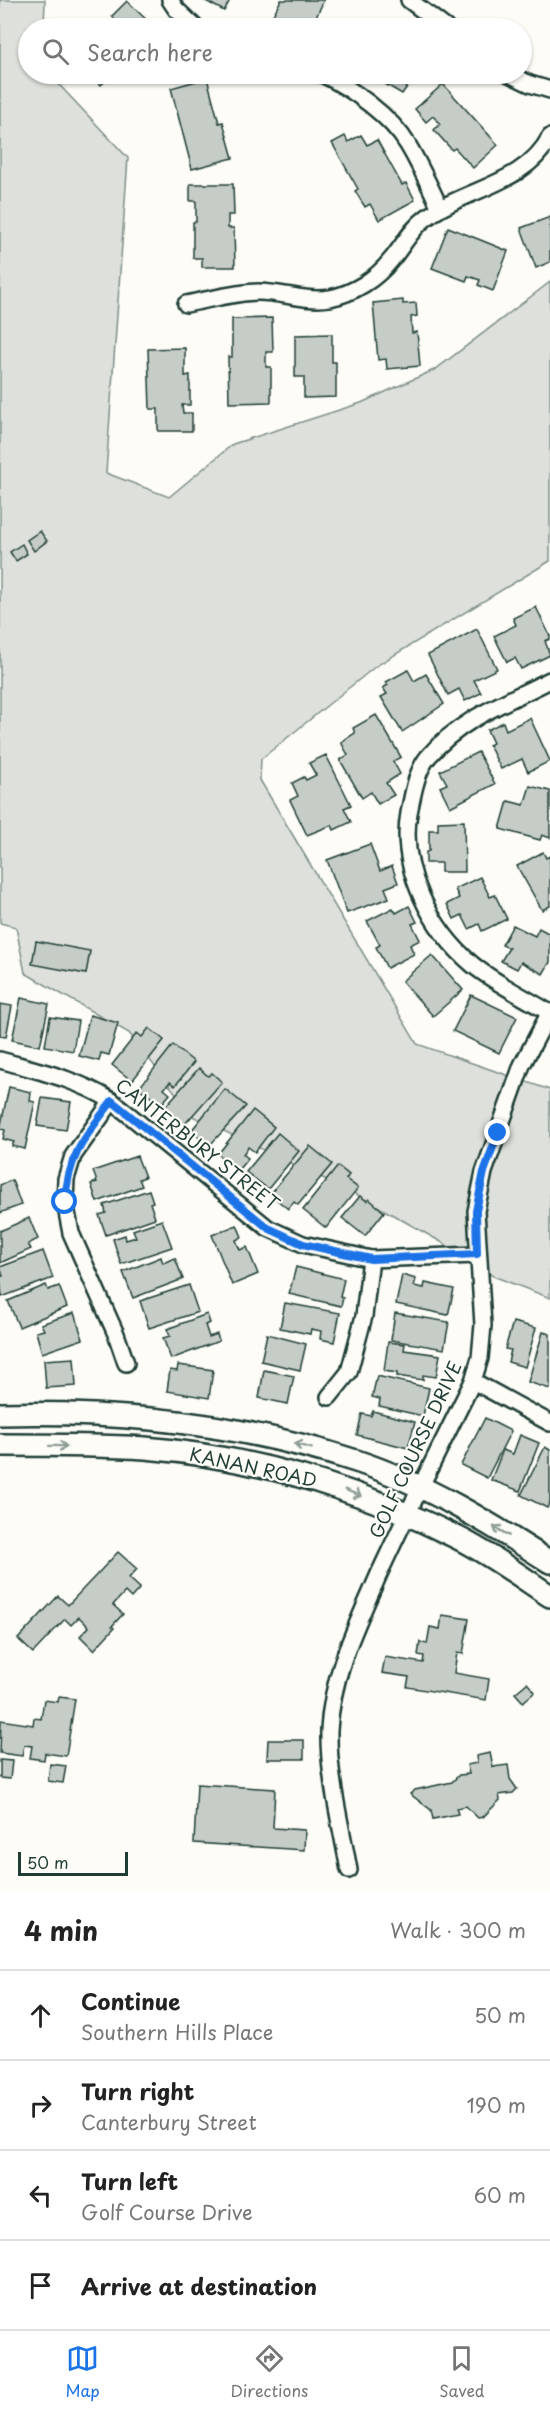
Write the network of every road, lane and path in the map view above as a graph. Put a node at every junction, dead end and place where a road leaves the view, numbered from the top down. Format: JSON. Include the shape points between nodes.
{"nodes":[{"id":1,"x":170,"y":0,"type":"edge"},
{"id":2,"x":409,"y":0,"type":"edge"},
{"id":3,"x":185,"y":18,"type":"edge"},
{"id":4,"x":433,"y":18,"type":"edge"},
{"id":5,"x":337,"y":84,"type":"edge"},
{"id":6,"x":530,"y":84,"type":"edge"},
{"id":7,"x":550,"y":90,"type":"edge"},
{"id":8,"x":550,"y":137,"type":"edge"},
{"id":9,"x":440,"y":208,"type":"junction"},
{"id":10,"x":186,"y":304,"type":"dead end"},
{"id":11,"x":550,"y":680,"type":"edge"},
{"id":12,"x":550,"y":1013,"type":"edge"},
{"id":13,"x":0,"y":1060,"type":"edge"},
{"id":14,"x":112,"y":1101,"type":"junction"},
{"id":15,"x":477,"y":1254,"type":"junction"},
{"id":16,"x":371,"y":1259,"type":"junction"},
{"id":17,"x":126,"y":1363,"type":"dead end"},
{"id":18,"x":473,"y":1381,"type":"junction"},
{"id":19,"x":329,"y":1398,"type":"dead end"},
{"id":20,"x":0,"y":1414,"type":"edge"},
{"id":21,"x":550,"y":1423,"type":"edge"},
{"id":22,"x":0,"y":1445,"type":"edge"},
{"id":23,"x":420,"y":1488,"type":"junction"},
{"id":24,"x":406,"y":1516,"type":"junction"},
{"id":25,"x":550,"y":1562,"type":"edge"},
{"id":26,"x":550,"y":1596,"type":"edge"},
{"id":27,"x":349,"y":1870,"type":"dead end"}],
"edges":[{"from":1,"to":3,"type":"street"},
{"from":2,"to":4,"type":"street"},
{"from":5,"to":9,"type":"street","via":[[393,125],[408,144]]},
{"from":6,"to":7,"type":"street"},
{"from":8,"to":9,"type":"street","via":[[535,158],[512,176]]},
{"from":9,"to":10,"type":"street","via":[[414,228],[378,274],[348,292],[309,299],[257,291]]},
{"from":11,"to":12,"type":"street","via":[[465,722],[427,758],[414,785],[406,830],[412,872],[437,927],[473,965]]},
{"from":12,"to":15,"type":"street","name":"GOLF COURSE DRIVE","via":[[522,1065],[484,1172],[476,1211]]},
{"from":13,"to":14,"type":"street","name":"CANTERBURY STREET","via":[[67,1078]]},
{"from":14,"to":16,"type":"street","name":"CANTERBURY STREET","via":[[268,1228],[303,1244]]},
{"from":14,"to":17,"type":"street","via":[[73,1156],[65,1202],[71,1233]]},
{"from":15,"to":16,"type":"street","name":"CANTERBURY STREET"},
{"from":15,"to":18,"type":"street","name":"GOLF COURSE DRIVE","via":[[483,1325]]},
{"from":16,"to":19,"type":"street","via":[[364,1316],[349,1372]]},
{"from":18,"to":21,"type":"street"},
{"from":18,"to":23,"type":"street","name":"GOLF COURSE DRIVE"},
{"from":23,"to":20,"type":"main road","name":"KANAN ROAD","one_way":true,"via":[[358,1462],[240,1431],[147,1420]]},
{"from":22,"to":24,"type":"main road","name":"KANAN ROAD","one_way":true,"via":[[146,1448],[242,1462],[301,1475]]},
{"from":23,"to":24,"type":"street","name":"GOLF COURSE DRIVE"},
{"from":25,"to":23,"type":"main road","name":"KANAN ROAD","one_way":true,"via":[[470,1512]]},
{"from":24,"to":26,"type":"main road","name":"KANAN ROAD","via":[[458,1538]]},
{"from":24,"to":27,"type":"street","name":"GOLF COURSE DRIVE","via":[[348,1644],[333,1695],[330,1758]]}]}
